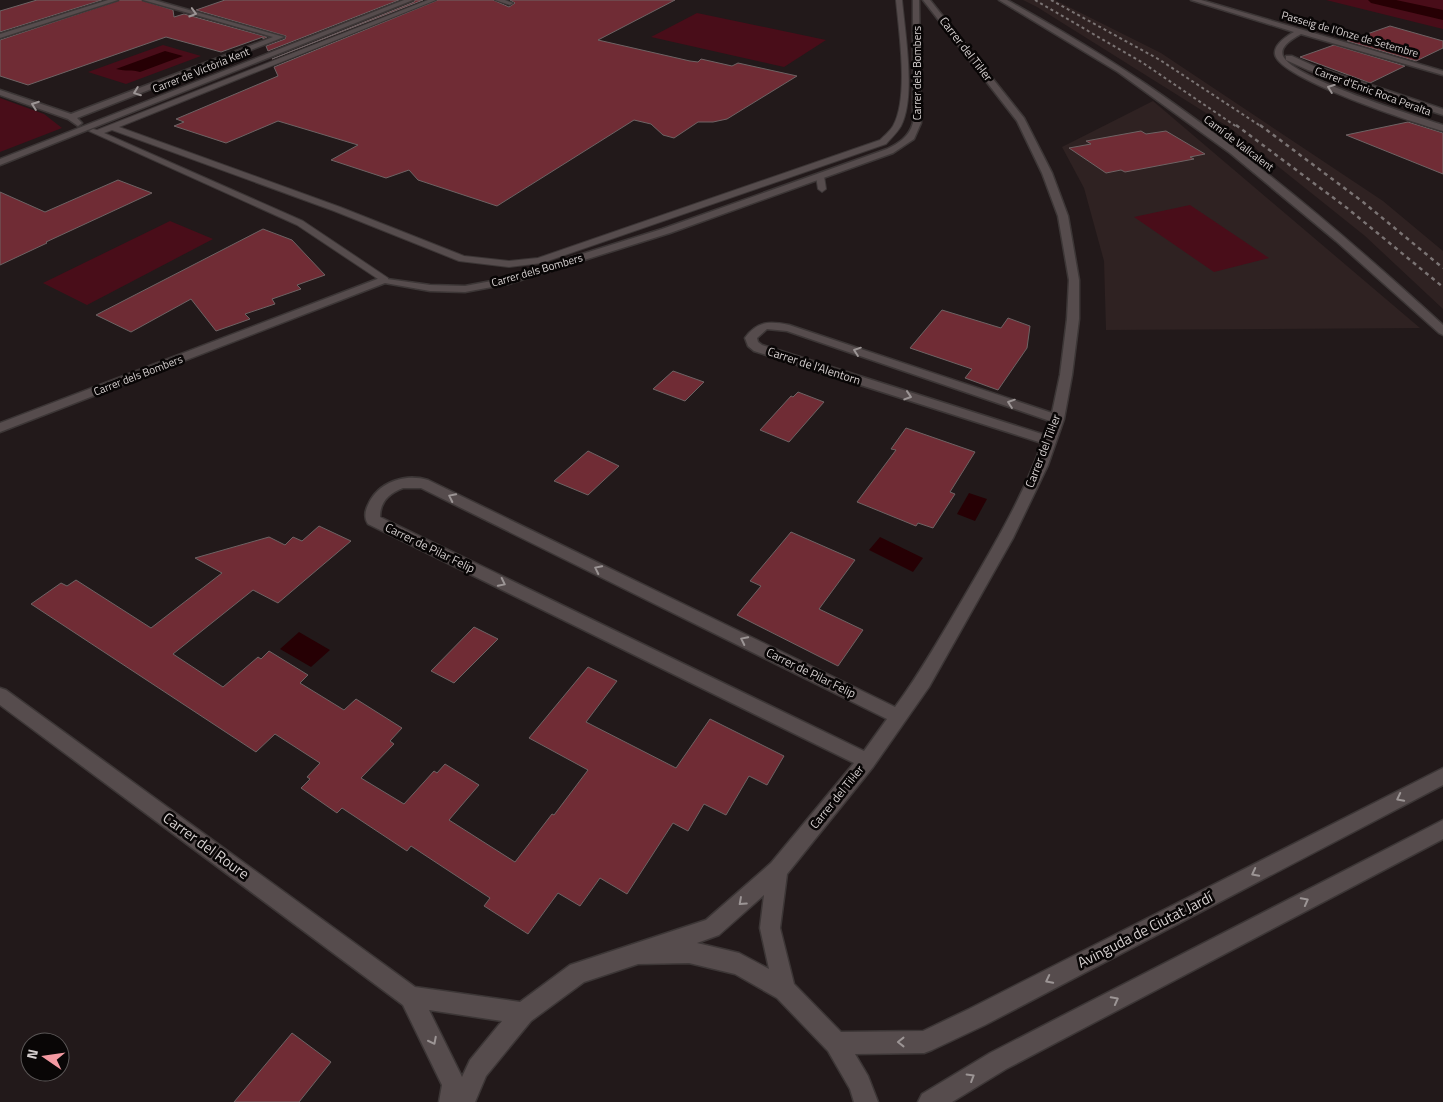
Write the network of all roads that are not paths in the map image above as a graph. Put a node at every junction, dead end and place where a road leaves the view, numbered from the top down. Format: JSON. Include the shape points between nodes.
{"nodes":[{"id":1,"x":115,"y":0,"type":"edge"},
{"id":2,"x":146,"y":0,"type":"edge"},
{"id":3,"x":410,"y":0,"type":"edge"},
{"id":4,"x":432,"y":0,"type":"edge"},
{"id":5,"x":498,"y":0,"type":"edge"},
{"id":6,"x":899,"y":0,"type":"edge"},
{"id":7,"x":916,"y":0,"type":"edge"},
{"id":8,"x":926,"y":0,"type":"edge"},
{"id":9,"x":1002,"y":0,"type":"edge"},
{"id":10,"x":1194,"y":0,"type":"edge"},
{"id":11,"x":1215,"y":0,"type":"edge"},
{"id":12,"x":510,"y":2,"type":"dead end"},
{"id":13,"x":1300,"y":31,"type":"junction"},
{"id":14,"x":0,"y":36,"type":"edge"},
{"id":15,"x":1279,"y":50,"type":"junction"},
{"id":16,"x":1443,"y":65,"type":"edge"},
{"id":17,"x":1443,"y":72,"type":"edge"},
{"id":18,"x":0,"y":92,"type":"edge"},
{"id":19,"x":1443,"y":112,"type":"edge"},
{"id":20,"x":71,"y":117,"type":"junction"},
{"id":21,"x":112,"y":127,"type":"junction"},
{"id":22,"x":86,"y":128,"type":"junction"},
{"id":23,"x":1443,"y":128,"type":"edge"},
{"id":24,"x":100,"y":134,"type":"junction"},
{"id":25,"x":0,"y":162,"type":"edge"},
{"id":26,"x":820,"y":176,"type":"junction"},
{"id":27,"x":822,"y":189,"type":"dead end"},
{"id":28,"x":384,"y":280,"type":"junction"},
{"id":29,"x":1443,"y":331,"type":"edge"},
{"id":30,"x":1057,"y":419,"type":"junction"},
{"id":31,"x":0,"y":428,"type":"edge"},
{"id":32,"x":1049,"y":441,"type":"junction"},
{"id":33,"x":0,"y":695,"type":"edge"},
{"id":34,"x":897,"y":716,"type":"junction"},
{"id":35,"x":867,"y":761,"type":"junction"},
{"id":36,"x":1443,"y":776,"type":"edge"},
{"id":37,"x":1443,"y":829,"type":"edge"},
{"id":38,"x":778,"y":870,"type":"junction"},
{"id":39,"x":638,"y":953,"type":"junction"},
{"id":40,"x":785,"y":990,"type":"junction"},
{"id":41,"x":411,"y":997,"type":"junction"},
{"id":42,"x":523,"y":1013,"type":"junction"},
{"id":43,"x":836,"y":1043,"type":"junction"},
{"id":44,"x":451,"y":1102,"type":"edge"},
{"id":45,"x":463,"y":1102,"type":"edge"},
{"id":46,"x":866,"y":1102,"type":"edge"},
{"id":47,"x":930,"y":1102,"type":"edge"}],
"edges":[{"from":1,"to":14,"type":"street"},
{"from":2,"to":20,"type":"street","name":"Carrer de Victòria Kent","one_way":true,"via":[[280,37]]},
{"from":3,"to":22,"type":"street","name":"Carrer de Victòria Kent"},
{"from":4,"to":21,"type":"lane","name":"Carrer de Victòria Kent"},
{"from":5,"to":12,"type":"lane"},
{"from":6,"to":21,"type":"lane","via":[[905,80],[899,121],[883,142],[539,261],[509,264],[462,259]]},
{"from":7,"to":26,"type":"street","name":"Carrer dels Bombers","via":[[916,132],[908,142],[890,151]]},
{"from":8,"to":30,"type":"street","name":"Carrer del Til·ler","via":[[1021,120],[1048,173],[1064,216],[1074,300],[1066,375]]},
{"from":9,"to":29,"type":"street","name":"Camí de Vallcalent","via":[[1097,54],[1239,154],[1364,257]]},
{"from":10,"to":13,"type":"street","name":"Passeig de l'Onze de Setembre"},
{"from":11,"to":16,"type":"street","name":"Passeig de l'Onze de Setembre"},
{"from":13,"to":15,"type":"street"},
{"from":13,"to":17,"type":"street","name":"Passeig de l'Onze de Setembre"},
{"from":15,"to":19,"type":"street","name":"Carrer d'Enric Roca Peralta","via":[[1296,62]]},
{"from":23,"to":15,"type":"street","name":"Carrer d'Enric Roca Peralta","one_way":true,"via":[[1305,77],[1282,62]]},
{"from":20,"to":18,"type":"street","one_way":true},
{"from":20,"to":22,"type":"street"},
{"from":21,"to":24,"type":"lane","name":"Carrer de Victòria Kent"},
{"from":22,"to":24,"type":"lane"},
{"from":22,"to":25,"type":"street","name":"Carrer de Victòria Kent"},
{"from":24,"to":28,"type":"lane","via":[[300,223]]},
{"from":26,"to":27,"type":"lane"},
{"from":26,"to":28,"type":"street","name":"Carrer dels Bombers","via":[[504,282],[464,289],[430,288]]},
{"from":28,"to":31,"type":"street","name":"Carrer dels Bombers"},
{"from":30,"to":32,"type":"street","name":"Carrer del Til·ler"},
{"from":30,"to":32,"type":"street","name":"Carrer de l'Alentorn","one_way":true,"via":[[789,328],[764,327],[756,330],[751,338],[758,348]]},
{"from":32,"to":34,"type":"street","name":"Carrer del Til·ler","via":[[1006,538],[923,682]]},
{"from":33,"to":41,"type":"street","name":"Carrer del Roure"},
{"from":34,"to":35,"type":"street","name":"Carrer del Til·ler"},
{"from":34,"to":35,"type":"street","name":"Carrer de Pilar Felip","one_way":true,"via":[[423,483],[401,483],[375,501],[372,520]]},
{"from":35,"to":38,"type":"street","name":"Carrer del Til·ler"},
{"from":36,"to":43,"type":"street","name":"Avinguda de Ciutat Jardí","one_way":true,"via":[[924,1042]]},
{"from":47,"to":37,"type":"street","one_way":true,"via":[[998,1061]]},
{"from":38,"to":39,"type":"street","name":"Carrer del Til·ler","one_way":true,"via":[[712,928]]},
{"from":38,"to":40,"type":"street","via":[[770,928]]},
{"from":39,"to":40,"type":"street","via":[[689,952],[739,964]]},
{"from":39,"to":42,"type":"street","name":"Carrer del Til·ler","via":[[578,973]]},
{"from":40,"to":43,"type":"street"},
{"from":41,"to":42,"type":"street","name":"Carrer del Roure"},
{"from":41,"to":44,"type":"street","name":"Carrer del Roure","one_way":true,"via":[[454,1084]]},
{"from":42,"to":45,"type":"street","name":"Carrer del Til·ler","via":[[478,1068]]},
{"from":43,"to":46,"type":"street","via":[[860,1084]]}]}
